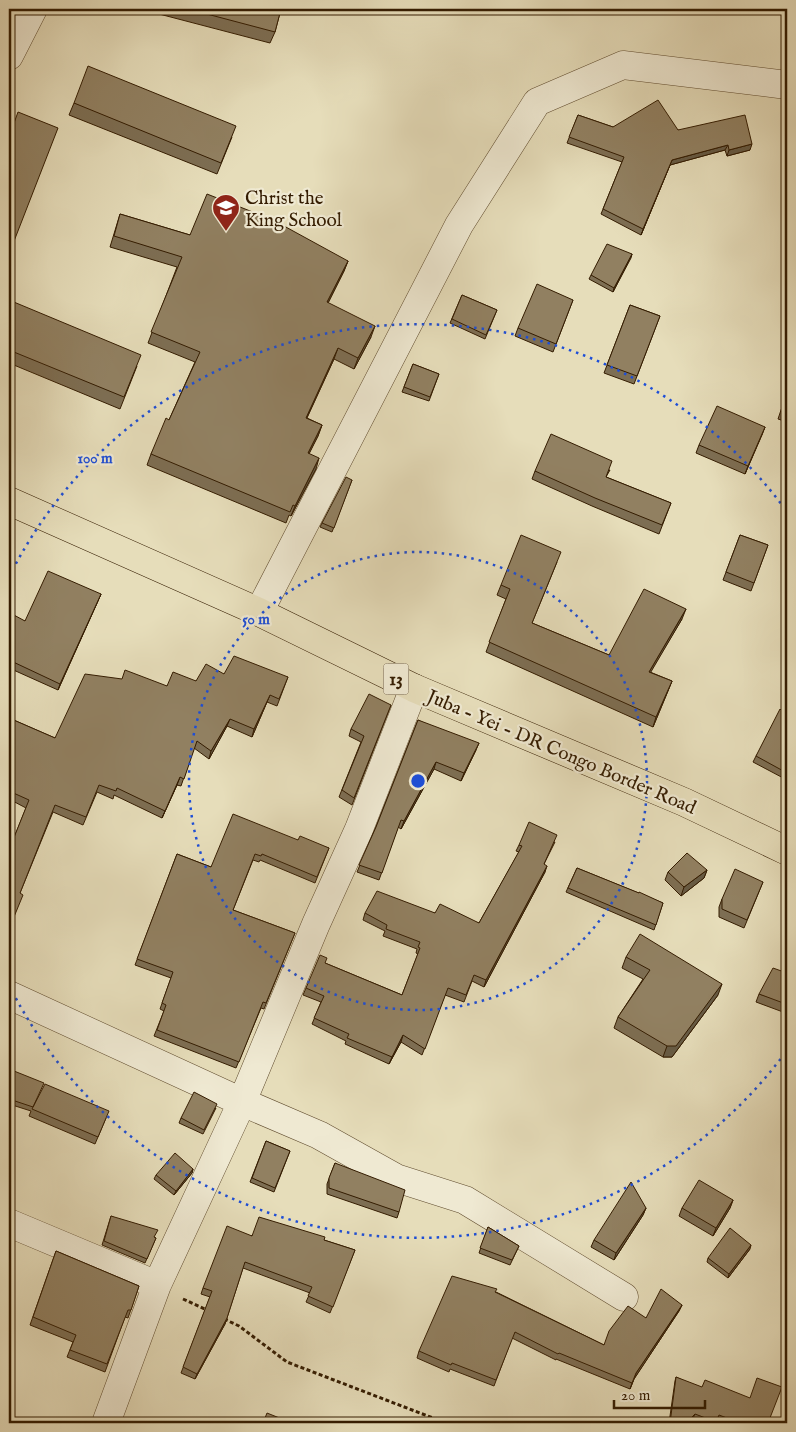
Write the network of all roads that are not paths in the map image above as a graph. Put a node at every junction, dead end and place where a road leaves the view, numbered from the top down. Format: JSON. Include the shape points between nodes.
{"nodes":[{"id":1,"x":33,"y":9,"type":"edge"},
{"id":2,"x":9,"y":56,"type":"edge"},
{"id":3,"x":787,"y":85,"type":"edge"},
{"id":4,"x":9,"y":501,"type":"edge"},
{"id":5,"x":258,"y":612,"type":"junction"},
{"id":6,"x":414,"y":688,"type":"junction"},
{"id":7,"x":787,"y":851,"type":"edge"},
{"id":8,"x":9,"y":995,"type":"edge"},
{"id":9,"x":242,"y":1102,"type":"junction"},
{"id":10,"x":9,"y":1222,"type":"edge"},
{"id":11,"x":157,"y":1286,"type":"junction"},
{"id":12,"x":624,"y":1297,"type":"dead end"},
{"id":13,"x":106,"y":1423,"type":"edge"}],
"edges":[{"from":1,"to":2,"type":"street"},
{"from":3,"to":5,"type":"street","via":[[623,65],[537,102],[459,225]]},
{"from":4,"to":5,"type":"main road","name":"Juba - Yei - DR Congo Border Road","number":"13"},
{"from":5,"to":6,"type":"main road","name":"Juba - Yei - DR Congo Border Road","number":"13"},
{"from":6,"to":7,"type":"main road","name":"Juba - Yei - DR Congo Border Road","number":"13","via":[[684,802]]},
{"from":6,"to":9,"type":"street","via":[[359,830]]},
{"from":8,"to":9,"type":"street"},
{"from":9,"to":11,"type":"street"},
{"from":9,"to":12,"type":"street","via":[[319,1135],[396,1178],[465,1200]]},
{"from":10,"to":11,"type":"street"},
{"from":11,"to":13,"type":"street"}]}
